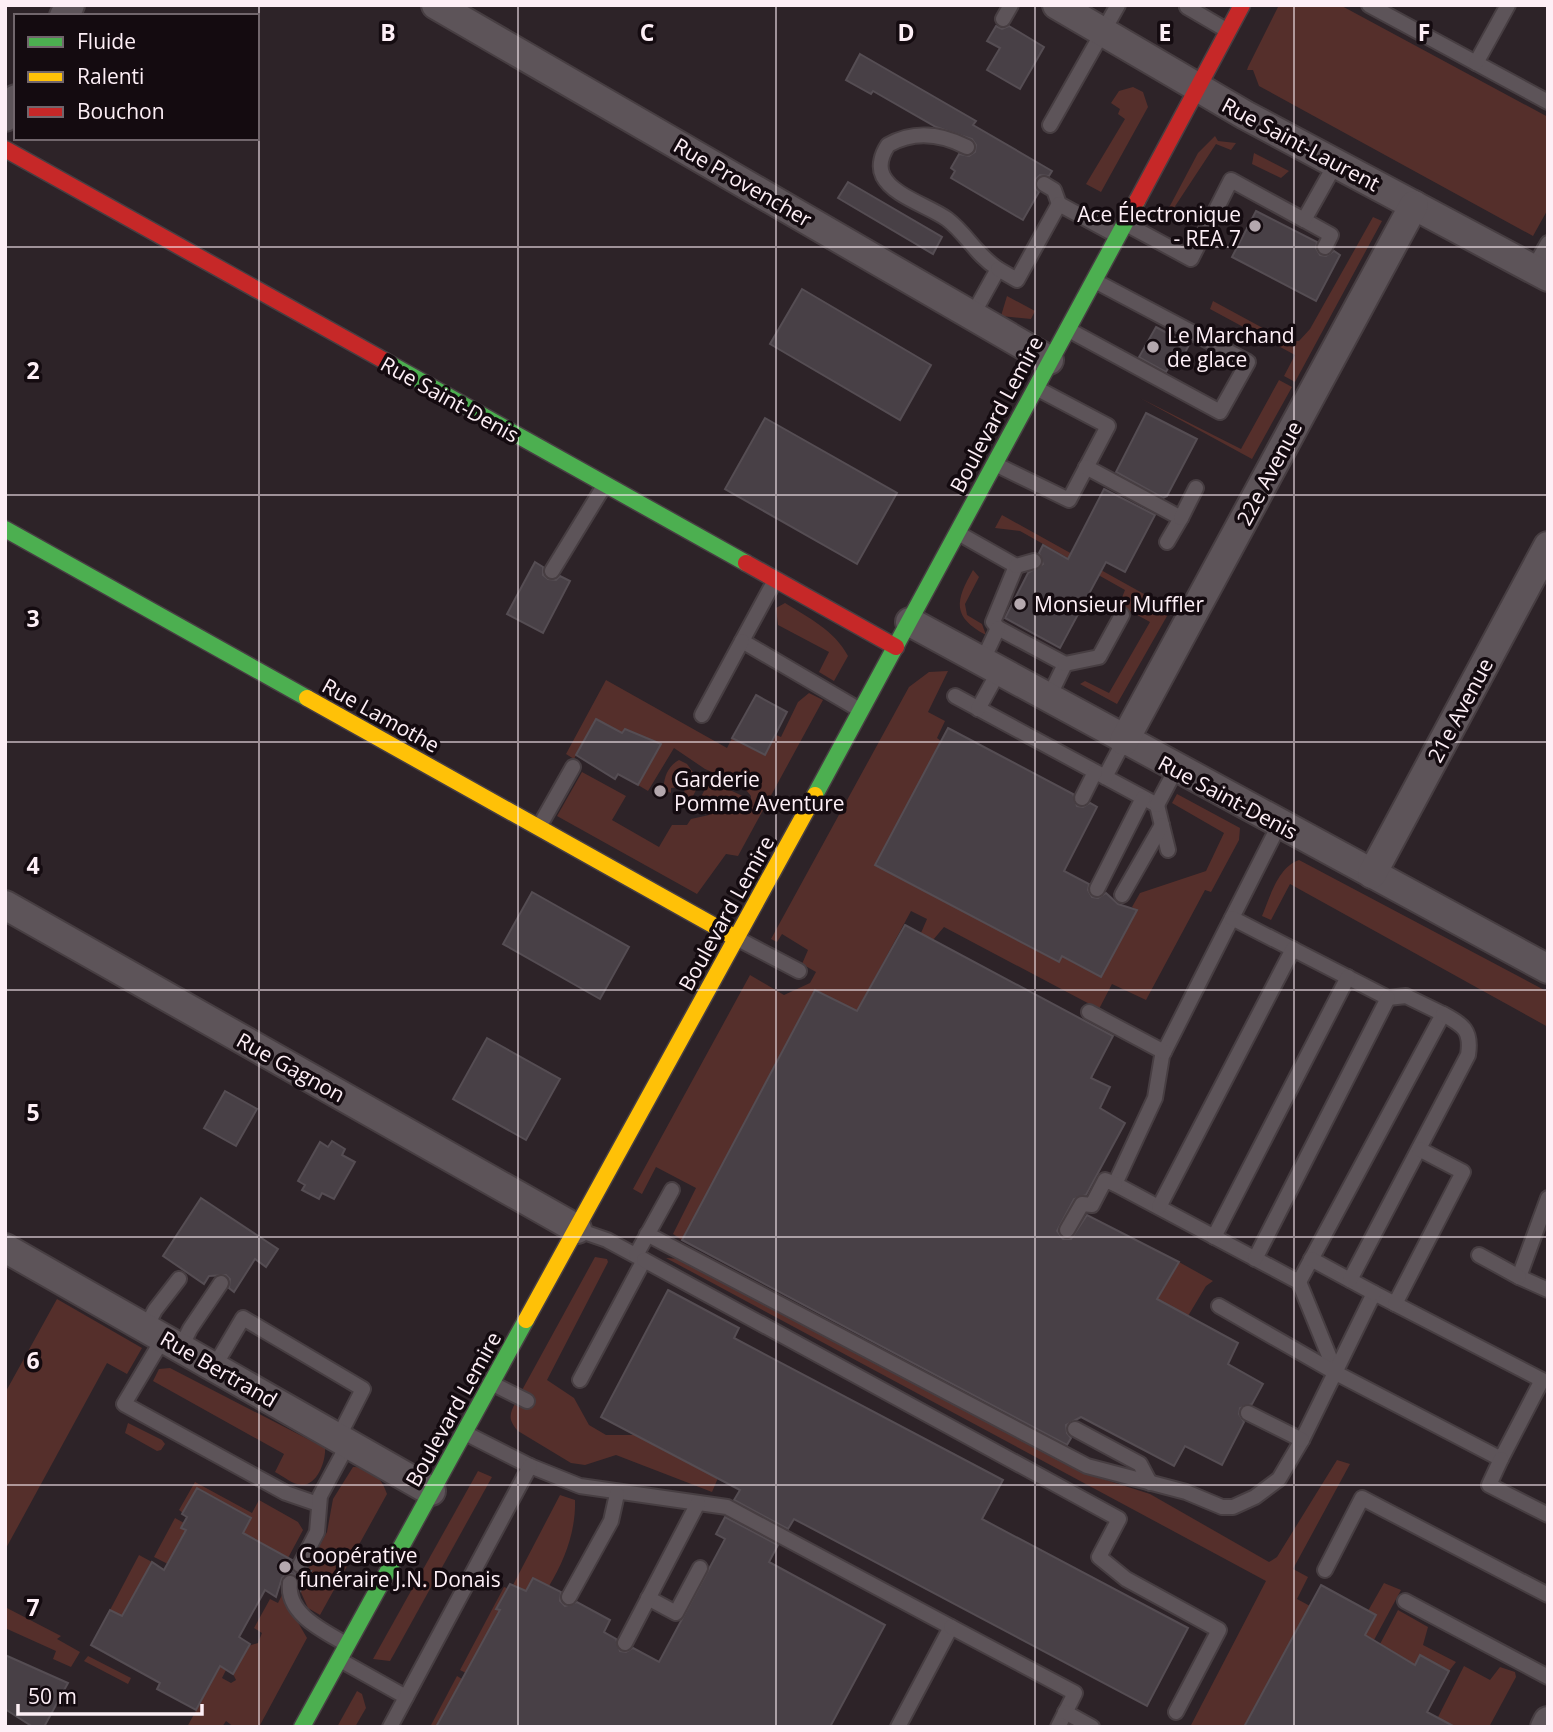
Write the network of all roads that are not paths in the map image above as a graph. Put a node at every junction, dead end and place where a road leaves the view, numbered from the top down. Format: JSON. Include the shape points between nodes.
{"nodes":[{"id":1,"x":436,"y":5,"type":"edge"},
{"id":2,"x":1011,"y":5,"type":"edge"},
{"id":3,"x":1058,"y":5,"type":"edge"},
{"id":4,"x":1118,"y":5,"type":"edge"},
{"id":5,"x":1242,"y":5,"type":"edge"},
{"id":6,"x":1369,"y":5,"type":"edge"},
{"id":7,"x":1508,"y":5,"type":"edge"},
{"id":8,"x":1187,"y":7,"type":"edge"},
{"id":9,"x":1003,"y":19,"type":"dead end"},
{"id":10,"x":1103,"y":31,"type":"junction"},
{"id":11,"x":1228,"y":31,"type":"junction"},
{"id":12,"x":1476,"y":63,"type":"junction"},
{"id":13,"x":1198,"y":87,"type":"junction"},
{"id":14,"x":1548,"y":102,"type":"edge"},
{"id":15,"x":1050,"y":125,"type":"dead end"},
{"id":16,"x":968,"y":147,"type":"dead end"},
{"id":17,"x":5,"y":149,"type":"edge"},
{"id":18,"x":1336,"y":163,"type":"junction"},
{"id":19,"x":1044,"y":184,"type":"dead end"},
{"id":20,"x":1059,"y":204,"type":"junction"},
{"id":21,"x":1414,"y":205,"type":"junction"},
{"id":22,"x":1304,"y":220,"type":"junction"},
{"id":23,"x":1120,"y":229,"type":"junction"},
{"id":24,"x":1548,"y":243,"type":"edge"},
{"id":25,"x":1325,"y":247,"type":"dead end"},
{"id":26,"x":998,"y":270,"type":"junction"},
{"id":27,"x":1540,"y":273,"type":"edge"},
{"id":28,"x":1093,"y":279,"type":"junction"},
{"id":29,"x":972,"y":316,"type":"junction"},
{"id":30,"x":1066,"y":328,"type":"junction"},
{"id":31,"x":1049,"y":360,"type":"junction"},
{"id":32,"x":1035,"y":387,"type":"junction"},
{"id":33,"x":993,"y":463,"type":"junction"},
{"id":34,"x":1086,"y":467,"type":"junction"},
{"id":35,"x":604,"y":486,"type":"junction"},
{"id":36,"x":1196,"y":488,"type":"dead end"},
{"id":37,"x":1181,"y":517,"type":"junction"},
{"id":38,"x":5,"y":529,"type":"edge"},
{"id":39,"x":956,"y":533,"type":"junction"},
{"id":40,"x":1167,"y":542,"type":"dead end"},
{"id":41,"x":1548,"y":546,"type":"edge"},
{"id":42,"x":1034,"y":561,"type":"dead end"},
{"id":43,"x":1016,"y":566,"type":"junction"},
{"id":44,"x":552,"y":571,"type":"dead end"},
{"id":45,"x":775,"y":580,"type":"junction"},
{"id":46,"x":1122,"y":615,"type":"dead end"},
{"id":47,"x":910,"y":622,"type":"junction"},
{"id":48,"x":998,"y":628,"type":"junction"},
{"id":49,"x":742,"y":641,"type":"junction"},
{"id":50,"x":896,"y":647,"type":"junction"},
{"id":51,"x":1065,"y":664,"type":"junction"},
{"id":52,"x":990,"y":667,"type":"junction"},
{"id":53,"x":955,"y":696,"type":"dead end"},
{"id":54,"x":1048,"y":699,"type":"junction"},
{"id":55,"x":978,"y":709,"type":"junction"},
{"id":56,"x":861,"y":710,"type":"junction"},
{"id":57,"x":702,"y":715,"type":"dead end"},
{"id":58,"x":1124,"y":741,"type":"junction"},
{"id":59,"x":573,"y":767,"type":"dead end"},
{"id":60,"x":1176,"y":769,"type":"junction"},
{"id":61,"x":1100,"y":775,"type":"junction"},
{"id":62,"x":1143,"y":798,"type":"junction"},
{"id":63,"x":1082,"y":799,"type":"dead end"},
{"id":64,"x":1157,"y":806,"type":"junction"},
{"id":65,"x":1162,"y":825,"type":"junction"},
{"id":66,"x":1279,"y":825,"type":"junction"},
{"id":67,"x":539,"y":828,"type":"junction"},
{"id":68,"x":1168,"y":850,"type":"dead end"},
{"id":69,"x":1372,"y":874,"type":"junction"},
{"id":70,"x":1097,"y":889,"type":"dead end"},
{"id":71,"x":1122,"y":895,"type":"dead end"},
{"id":72,"x":5,"y":905,"type":"edge"},
{"id":73,"x":1232,"y":918,"type":"junction"},
{"id":74,"x":736,"y":938,"type":"junction"},
{"id":75,"x":1293,"y":949,"type":"junction"},
{"id":76,"x":1548,"y":969,"type":"edge"},
{"id":77,"x":799,"y":971,"type":"dead end"},
{"id":78,"x":1348,"y":977,"type":"junction"},
{"id":79,"x":1388,"y":998,"type":"junction"},
{"id":80,"x":1089,"y":1012,"type":"dead end"},
{"id":81,"x":1443,"y":1014,"type":"junction"},
{"id":82,"x":1164,"y":1052,"type":"junction"},
{"id":83,"x":1419,"y":1149,"type":"junction"},
{"id":84,"x":1115,"y":1184,"type":"junction"},
{"id":85,"x":672,"y":1190,"type":"dead end"},
{"id":86,"x":1548,"y":1198,"type":"edge"},
{"id":87,"x":1159,"y":1207,"type":"junction"},
{"id":88,"x":577,"y":1229,"type":"junction"},
{"id":89,"x":1067,"y":1230,"type":"dead end"},
{"id":90,"x":647,"y":1234,"type":"junction"},
{"id":91,"x":1214,"y":1237,"type":"junction"},
{"id":92,"x":5,"y":1248,"type":"edge"},
{"id":93,"x":1479,"y":1255,"type":"dead end"},
{"id":94,"x":640,"y":1258,"type":"junction"},
{"id":95,"x":1255,"y":1259,"type":"junction"},
{"id":96,"x":1311,"y":1259,"type":"junction"},
{"id":97,"x":1519,"y":1277,"type":"junction"},
{"id":98,"x":179,"y":1279,"type":"dead end"},
{"id":99,"x":1350,"y":1280,"type":"junction"},
{"id":100,"x":1299,"y":1282,"type":"junction"},
{"id":101,"x":221,"y":1283,"type":"dead end"},
{"id":102,"x":1548,"y":1290,"type":"edge"},
{"id":103,"x":1374,"y":1293,"type":"junction"},
{"id":104,"x":1395,"y":1304,"type":"junction"},
{"id":105,"x":1219,"y":1306,"type":"dead end"},
{"id":106,"x":164,"y":1337,"type":"junction"},
{"id":107,"x":214,"y":1367,"type":"junction"},
{"id":108,"x":1336,"y":1373,"type":"junction"},
{"id":109,"x":580,"y":1380,"type":"dead end"},
{"id":110,"x":1545,"y":1382,"type":"edge"},
{"id":111,"x":491,"y":1383,"type":"junction"},
{"id":112,"x":527,"y":1401,"type":"dead end"},
{"id":113,"x":1248,"y":1412,"type":"dead end"},
{"id":114,"x":1075,"y":1429,"type":"dead end"},
{"id":115,"x":464,"y":1432,"type":"junction"},
{"id":116,"x":1302,"y":1440,"type":"junction"},
{"id":117,"x":343,"y":1441,"type":"junction"},
{"id":118,"x":1502,"y":1459,"type":"junction"},
{"id":119,"x":530,"y":1466,"type":"junction"},
{"id":120,"x":1150,"y":1483,"type":"junction"},
{"id":121,"x":431,"y":1491,"type":"junction"},
{"id":122,"x":617,"y":1494,"type":"junction"},
{"id":123,"x":698,"y":1503,"type":"junction"},
{"id":124,"x":318,"y":1504,"type":"junction"},
{"id":125,"x":1548,"y":1515,"type":"edge"},
{"id":126,"x":300,"y":1565,"type":"dead end"},
{"id":127,"x":701,"y":1568,"type":"dead end"},
{"id":128,"x":1325,"y":1570,"type":"dead end"},
{"id":129,"x":290,"y":1583,"type":"dead end"},
{"id":130,"x":1548,"y":1595,"type":"edge"},
{"id":131,"x":569,"y":1597,"type":"dead end"},
{"id":132,"x":648,"y":1598,"type":"junction"},
{"id":133,"x":1405,"y":1601,"type":"dead end"},
{"id":134,"x":951,"y":1628,"type":"junction"},
{"id":135,"x":625,"y":1643,"type":"dead end"},
{"id":136,"x":343,"y":1652,"type":"junction"},
{"id":137,"x":1548,"y":1677,"type":"edge"},
{"id":138,"x":406,"y":1697,"type":"junction"},
{"id":139,"x":1065,"y":1712,"type":"junction"},
{"id":140,"x":1175,"y":1712,"type":"dead end"},
{"id":141,"x":1548,"y":1721,"type":"edge"},
{"id":142,"x":302,"y":1727,"type":"edge"},
{"id":143,"x":390,"y":1727,"type":"edge"},
{"id":144,"x":898,"y":1727,"type":"edge"},
{"id":145,"x":1058,"y":1727,"type":"edge"},
{"id":146,"x":1092,"y":1727,"type":"edge"},
{"id":147,"x":1545,"y":1727,"type":"edge"}],
"edges":[{"from":1,"to":29,"type":"street","name":"Rue Provencher"},
{"from":2,"to":9,"type":"lane"},
{"from":3,"to":10,"type":"street","name":"Rue Saint-Laurent"},
{"from":4,"to":10,"type":"lane"},
{"from":5,"to":11,"type":"main road","name":"Boulevard Lemire"},
{"from":6,"to":12,"type":"lane"},
{"from":7,"to":12,"type":"lane"},
{"from":8,"to":11,"type":"lane"},
{"from":10,"to":13,"type":"street","name":"Rue Saint-Laurent"},
{"from":10,"to":15,"type":"lane"},
{"from":11,"to":13,"type":"main road","name":"Boulevard Lemire"},
{"from":12,"to":14,"type":"lane"},
{"from":13,"to":18,"type":"street","name":"Rue Saint-Laurent"},
{"from":13,"to":23,"type":"main road","name":"Boulevard Lemire"},
{"from":16,"to":26,"type":"lane","via":[[937,137],[909,136],[888,145],[881,171],[890,185],[948,220],[976,254]]},
{"from":17,"to":35,"type":"main road","name":"Rue Saint-Denis"},
{"from":18,"to":21,"type":"street","name":"Rue Saint-Laurent"},
{"from":18,"to":22,"type":"lane"},
{"from":19,"to":20,"type":"lane","via":[[1054,190]]},
{"from":20,"to":23,"type":"lane"},
{"from":20,"to":26,"type":"lane","via":[[1017,280]]},
{"from":21,"to":27,"type":"street","name":"Rue Saint-Laurent"},
{"from":21,"to":58,"type":"street","name":"22e Avenue"},
{"from":22,"to":23,"type":"lane","via":[[1231,180],[1191,259]]},
{"from":22,"to":25,"type":"lane","via":[[1331,235]]},
{"from":23,"to":28,"type":"main road","name":"Boulevard Lemire"},
{"from":24,"to":27,"type":"lane"},
{"from":26,"to":29,"type":"lane"},
{"from":28,"to":30,"type":"main road","name":"Boulevard Lemire"},
{"from":28,"to":30,"type":"lane","via":[[1248,362],[1220,412]]},
{"from":29,"to":31,"type":"street","name":"Rue Provencher"},
{"from":30,"to":31,"type":"main road","name":"Boulevard Lemire"},
{"from":31,"to":32,"type":"main road","name":"Boulevard Lemire"},
{"from":32,"to":33,"type":"main road","name":"Boulevard Lemire"},
{"from":32,"to":34,"type":"lane","via":[[1108,426]]},
{"from":33,"to":34,"type":"lane","via":[[1069,500]]},
{"from":33,"to":39,"type":"main road","name":"Boulevard Lemire"},
{"from":34,"to":37,"type":"lane"},
{"from":35,"to":44,"type":"lane"},
{"from":35,"to":45,"type":"main road","name":"Rue Saint-Denis"},
{"from":36,"to":37,"type":"lane"},
{"from":37,"to":40,"type":"lane"},
{"from":38,"to":67,"type":"main road","name":"Rue Lamothe"},
{"from":39,"to":43,"type":"lane"},
{"from":39,"to":47,"type":"main road","name":"Boulevard Lemire"},
{"from":41,"to":69,"type":"street","name":"21e Avenue"},
{"from":42,"to":43,"type":"lane"},
{"from":43,"to":48,"type":"lane","via":[[1015,584],[993,618]]},
{"from":45,"to":49,"type":"lane"},
{"from":45,"to":50,"type":"main road","name":"Rue Saint-Denis"},
{"from":46,"to":51,"type":"lane","via":[[1099,657]]},
{"from":47,"to":50,"type":"main road","name":"Boulevard Lemire"},
{"from":47,"to":52,"type":"street","name":"Rue Saint-Denis"},
{"from":48,"to":51,"type":"lane"},
{"from":48,"to":52,"type":"lane"},
{"from":49,"to":56,"type":"lane"},
{"from":49,"to":57,"type":"lane"},
{"from":50,"to":56,"type":"main road","name":"Boulevard Lemire"},
{"from":51,"to":54,"type":"lane"},
{"from":52,"to":54,"type":"street","name":"Rue Saint-Denis"},
{"from":52,"to":55,"type":"lane"},
{"from":53,"to":55,"type":"lane"},
{"from":54,"to":58,"type":"street","name":"Rue Saint-Denis"},
{"from":55,"to":61,"type":"lane"},
{"from":56,"to":74,"type":"main road","name":"Boulevard Lemire"},
{"from":58,"to":60,"type":"street","name":"Rue Saint-Denis"},
{"from":58,"to":61,"type":"lane"},
{"from":59,"to":67,"type":"lane"},
{"from":60,"to":64,"type":"lane"},
{"from":60,"to":66,"type":"street","name":"Rue Saint-Denis"},
{"from":61,"to":62,"type":"lane"},
{"from":61,"to":63,"type":"lane"},
{"from":62,"to":64,"type":"lane"},
{"from":62,"to":70,"type":"lane"},
{"from":64,"to":65,"type":"lane"},
{"from":65,"to":68,"type":"lane"},
{"from":65,"to":71,"type":"lane"},
{"from":66,"to":69,"type":"street","name":"Rue Saint-Denis"},
{"from":66,"to":73,"type":"lane"},
{"from":67,"to":74,"type":"main road","name":"Rue Lamothe"},
{"from":69,"to":76,"type":"street","name":"Rue Saint-Denis"},
{"from":72,"to":88,"type":"street","name":"Rue Gagnon"},
{"from":73,"to":75,"type":"lane"},
{"from":73,"to":82,"type":"lane"},
{"from":74,"to":77,"type":"lane"},
{"from":74,"to":88,"type":"main road","name":"Boulevard Lemire"},
{"from":75,"to":78,"type":"lane"},
{"from":75,"to":87,"type":"lane"},
{"from":78,"to":79,"type":"lane"},
{"from":78,"to":91,"type":"lane"},
{"from":79,"to":81,"type":"lane","via":[[1406,996]]},
{"from":79,"to":95,"type":"lane"},
{"from":80,"to":82,"type":"lane"},
{"from":81,"to":83,"type":"lane","via":[[1464,1025],[1470,1042],[1465,1061]]},
{"from":81,"to":96,"type":"lane"},
{"from":82,"to":84,"type":"lane","via":[[1155,1098]]},
{"from":83,"to":99,"type":"lane"},
{"from":83,"to":104,"type":"lane","via":[[1463,1172]]},
{"from":84,"to":87,"type":"lane"},
{"from":84,"to":89,"type":"lane","via":[[1105,1180],[1092,1205],[1082,1204]]},
{"from":85,"to":90,"type":"lane"},
{"from":86,"to":97,"type":"lane"},
{"from":87,"to":91,"type":"lane"},
{"from":88,"to":94,"type":"lane"},
{"from":88,"to":111,"type":"main road","name":"Boulevard Lemire"},
{"from":90,"to":94,"type":"lane"},
{"from":90,"to":120,"type":"lane","via":[[1087,1466]]},
{"from":91,"to":95,"type":"lane"},
{"from":92,"to":106,"type":"street","name":"Rue Bertrand"},
{"from":93,"to":97,"type":"lane"},
{"from":94,"to":109,"type":"lane"},
{"from":94,"to":140,"type":"lane","via":[[1119,1520],[1098,1557],[1126,1579],[1219,1630]]},
{"from":95,"to":100,"type":"lane"},
{"from":96,"to":99,"type":"lane"},
{"from":96,"to":100,"type":"lane"},
{"from":97,"to":102,"type":"lane"},
{"from":98,"to":106,"type":"lane","via":[[155,1310]]},
{"from":99,"to":103,"type":"lane"},
{"from":100,"to":108,"type":"lane"},
{"from":101,"to":106,"type":"lane","via":[[190,1329]]},
{"from":103,"to":104,"type":"lane"},
{"from":103,"to":108,"type":"lane"},
{"from":104,"to":110,"type":"lane"},
{"from":105,"to":108,"type":"lane"},
{"from":106,"to":107,"type":"street","name":"Rue Bertrand"},
{"from":106,"to":124,"type":"lane","via":[[124,1404],[286,1493]]},
{"from":107,"to":117,"type":"street","name":"Rue Bertrand"},
{"from":107,"to":117,"type":"lane","via":[[243,1318],[363,1389]]},
{"from":108,"to":116,"type":"lane"},
{"from":108,"to":118,"type":"lane"},
{"from":110,"to":118,"type":"lane"},
{"from":111,"to":112,"type":"lane"},
{"from":111,"to":115,"type":"main road","name":"Boulevard Lemire"},
{"from":113,"to":116,"type":"lane"},
{"from":114,"to":120,"type":"lane","via":[[1140,1464]]},
{"from":115,"to":119,"type":"lane"},
{"from":115,"to":121,"type":"main road","name":"Boulevard Lemire"},
{"from":116,"to":120,"type":"lane","via":[[1279,1479],[1233,1507],[1213,1505]]},
{"from":117,"to":121,"type":"street","name":"Rue Bertrand"},
{"from":117,"to":124,"type":"lane"},
{"from":118,"to":125,"type":"lane","via":[[1489,1485]]},
{"from":119,"to":122,"type":"lane","via":[[572,1484]]},
{"from":119,"to":138,"type":"lane"},
{"from":121,"to":136,"type":"main road","name":"Boulevard Lemire"},
{"from":122,"to":123,"type":"lane"},
{"from":122,"to":131,"type":"lane","via":[[611,1521]]},
{"from":123,"to":132,"type":"lane"},
{"from":123,"to":134,"type":"lane","via":[[727,1507]]},
{"from":124,"to":126,"type":"lane","via":[[317,1532]]},
{"from":127,"to":132,"type":"lane","via":[[676,1613]]},
{"from":128,"to":130,"type":"lane","via":[[1362,1498]]},
{"from":129,"to":136,"type":"lane","via":[[291,1596],[307,1620]]},
{"from":132,"to":135,"type":"lane"},
{"from":133,"to":137,"type":"lane"},
{"from":134,"to":139,"type":"lane","via":[[1075,1693]]},
{"from":134,"to":144,"type":"lane"},
{"from":136,"to":138,"type":"lane"},
{"from":136,"to":142,"type":"main road","name":"Boulevard Lemire"},
{"from":138,"to":143,"type":"lane"},
{"from":139,"to":145,"type":"lane"},
{"from":139,"to":146,"type":"lane"},
{"from":141,"to":147,"type":"street"}]}
